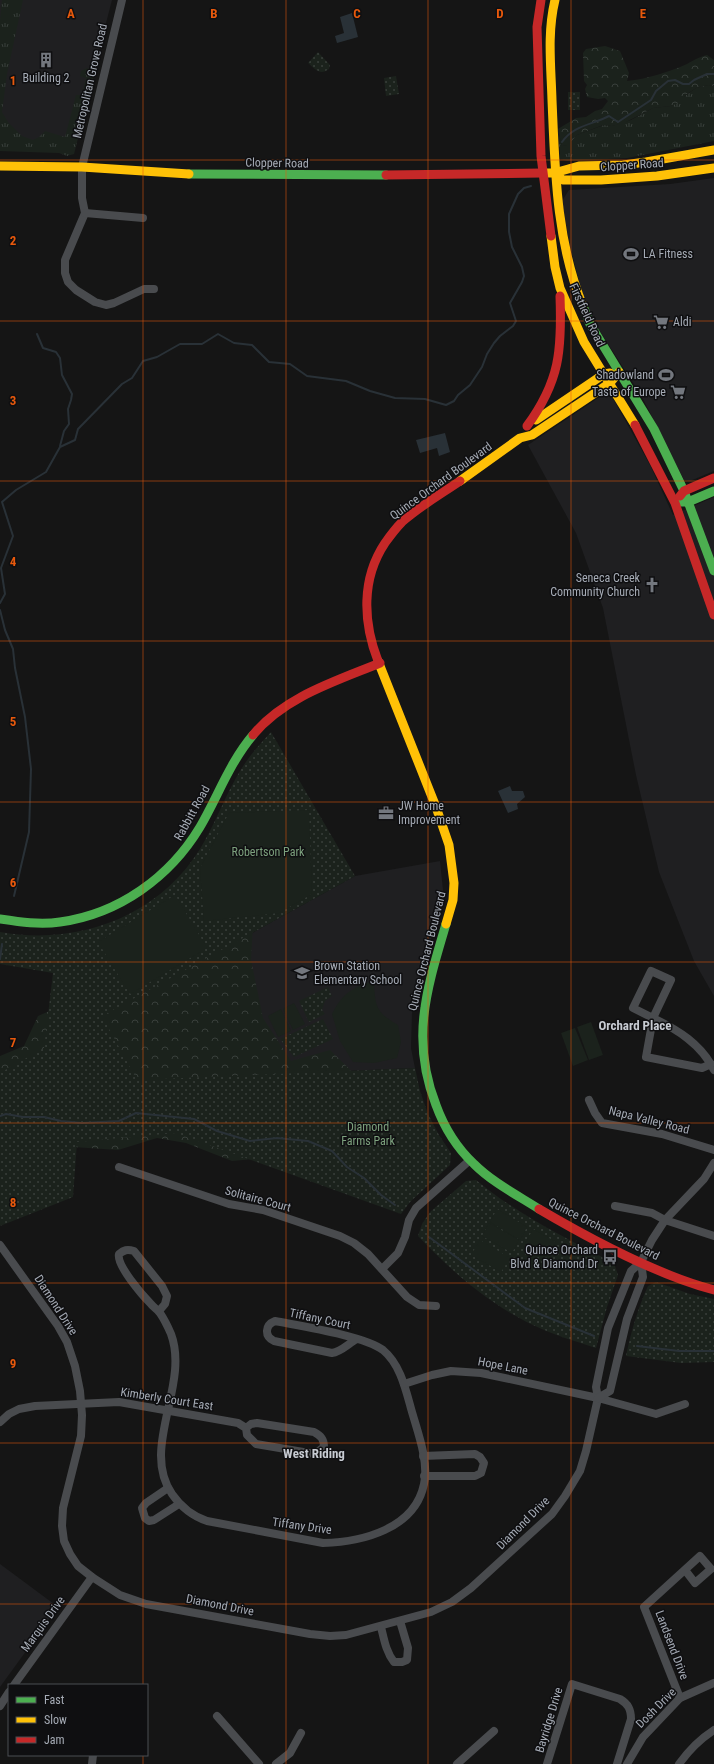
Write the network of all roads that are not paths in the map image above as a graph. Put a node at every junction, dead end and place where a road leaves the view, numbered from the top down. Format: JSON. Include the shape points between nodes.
{"nodes":[{"id":1,"x":122,"y":0,"type":"edge"},
{"id":2,"x":541,"y":0,"type":"edge"},
{"id":3,"x":555,"y":0,"type":"edge"},
{"id":4,"x":714,"y":152,"type":"edge"},
{"id":5,"x":0,"y":166,"type":"edge"},
{"id":6,"x":82,"y":167,"type":"junction"},
{"id":7,"x":714,"y":168,"type":"edge"},
{"id":8,"x":542,"y":173,"type":"junction"},
{"id":9,"x":554,"y":173,"type":"junction"},
{"id":10,"x":672,"y":174,"type":"junction"},
{"id":11,"x":85,"y":213,"type":"junction"},
{"id":12,"x":142,"y":218,"type":"dead end"},
{"id":13,"x":560,"y":288,"type":"junction"},
{"id":14,"x":154,"y":289,"type":"dead end"},
{"id":15,"x":618,"y":372,"type":"junction"},
{"id":16,"x":604,"y":374,"type":"junction"},
{"id":17,"x":610,"y":383,"type":"junction"},
{"id":18,"x":527,"y":426,"type":"junction"},
{"id":19,"x":520,"y":438,"type":"junction"},
{"id":20,"x":714,"y":478,"type":"edge"},
{"id":21,"x":684,"y":491,"type":"junction"},
{"id":22,"x":714,"y":491,"type":"edge"},
{"id":23,"x":688,"y":502,"type":"junction"},
{"id":24,"x":675,"y":503,"type":"junction"},
{"id":25,"x":714,"y":571,"type":"edge"},
{"id":26,"x":714,"y":615,"type":"edge"},
{"id":27,"x":380,"y":664,"type":"junction"},
{"id":28,"x":0,"y":919,"type":"edge"},
{"id":29,"x":653,"y":1018,"type":"junction"},
{"id":30,"x":713,"y":1067,"type":"edge"},
{"id":31,"x":589,"y":1100,"type":"dead end"},
{"id":32,"x":714,"y":1150,"type":"edge"},
{"id":33,"x":470,"y":1160,"type":"junction"},
{"id":34,"x":714,"y":1163,"type":"edge"},
{"id":35,"x":119,"y":1167,"type":"dead end"},
{"id":36,"x":615,"y":1206,"type":"dead end"},
{"id":37,"x":665,"y":1220,"type":"junction"},
{"id":38,"x":714,"y":1236,"type":"edge"},
{"id":39,"x":0,"y":1245,"type":"edge"},
{"id":40,"x":641,"y":1262,"type":"junction"},
{"id":41,"x":382,"y":1269,"type":"junction"},
{"id":42,"x":714,"y":1284,"type":"edge"},
{"id":43,"x":702,"y":1287,"type":"junction"},
{"id":44,"x":714,"y":1290,"type":"edge"},
{"id":45,"x":436,"y":1306,"type":"dead end"},
{"id":46,"x":159,"y":1311,"type":"junction"},
{"id":47,"x":357,"y":1339,"type":"junction"},
{"id":48,"x":404,"y":1384,"type":"junction"},
{"id":49,"x":598,"y":1398,"type":"junction"},
{"id":50,"x":82,"y":1403,"type":"junction"},
{"id":51,"x":685,"y":1404,"type":"dead end"},
{"id":52,"x":169,"y":1410,"type":"junction"},
{"id":53,"x":1,"y":1420,"type":"edge"},
{"id":54,"x":246,"y":1428,"type":"junction"},
{"id":55,"x":423,"y":1456,"type":"junction"},
{"id":56,"x":424,"y":1476,"type":"junction"},
{"id":57,"x":168,"y":1488,"type":"junction"},
{"id":58,"x":179,"y":1504,"type":"junction"},
{"id":59,"x":685,"y":1570,"type":"dead end"},
{"id":60,"x":92,"y":1577,"type":"junction"},
{"id":61,"x":400,"y":1621,"type":"junction"},
{"id":62,"x":381,"y":1627,"type":"junction"},
{"id":63,"x":714,"y":1683,"type":"edge"},
{"id":64,"x":15,"y":1684,"type":"edge"},
{"id":65,"x":8,"y":1694,"type":"edge"},
{"id":66,"x":680,"y":1698,"type":"junction"},
{"id":67,"x":0,"y":1706,"type":"edge"},
{"id":68,"x":217,"y":1716,"type":"dead end"},
{"id":69,"x":714,"y":1730,"type":"edge"},
{"id":70,"x":494,"y":1731,"type":"dead end"},
{"id":71,"x":301,"y":1733,"type":"dead end"},
{"id":72,"x":259,"y":1764,"type":"edge"},
{"id":73,"x":276,"y":1764,"type":"edge"},
{"id":74,"x":458,"y":1764,"type":"edge"},
{"id":75,"x":547,"y":1764,"type":"edge"},
{"id":76,"x":617,"y":1764,"type":"edge"},
{"id":77,"x":627,"y":1764,"type":"edge"},
{"id":78,"x":678,"y":1764,"type":"edge"}],
"edges":[{"from":1,"to":6,"type":"street","name":"Metropolitan Grove Road"},
{"from":2,"to":8,"type":"street","name":"Firstfield Road","via":[[537,27]]},
{"from":3,"to":9,"type":"street","name":"Firstfield Road","via":[[550,46]]},
{"from":4,"to":9,"type":"street","name":"Clopper Road","via":[[630,164],[564,167]]},
{"from":4,"to":10,"type":"street","via":[[705,158],[689,162]]},
{"from":5,"to":6,"type":"street","name":"Clopper Road"},
{"from":6,"to":8,"type":"street","name":"Clopper Road","via":[[180,174],[327,176]]},
{"from":6,"to":11,"type":"street","name":"Metropolitan Grove Road","via":[[82,198]]},
{"from":7,"to":10,"type":"street","name":"Clopper Road"},
{"from":8,"to":9,"type":"street","name":"Clopper Road"},
{"from":8,"to":13,"type":"street","name":"Firstfield Road"},
{"from":9,"to":10,"type":"street","name":"Clopper Road","via":[[562,180]]},
{"from":9,"to":15,"type":"street","name":"Firstfield Road","via":[[561,230],[574,287],[590,324]]},
{"from":11,"to":12,"type":"street"},
{"from":11,"to":14,"type":"street","via":[[66,260],[65,273],[72,286],[95,302],[106,305],[144,289]]},
{"from":13,"to":16,"type":"street","name":"Firstfield Road","via":[[577,329]]},
{"from":13,"to":18,"type":"street","via":[[560,358],[543,404]]},
{"from":15,"to":16,"type":"street","name":"Quince Orchard Boulevard"},
{"from":15,"to":17,"type":"street","name":"Quince Orchard Boulevard"},
{"from":15,"to":21,"type":"street","name":"Firstfield Road","via":[[654,429]]},
{"from":16,"to":17,"type":"street","name":"Firstfield Road"},
{"from":16,"to":18,"type":"street","name":"Quince Orchard Boulevard"},
{"from":17,"to":19,"type":"street","name":"Quince Orchard Boulevard","via":[[532,435]]},
{"from":17,"to":24,"type":"street","name":"Firstfield Road","via":[[653,456]]},
{"from":18,"to":19,"type":"street","name":"Quince Orchard Boulevard"},
{"from":19,"to":27,"type":"street","name":"Quince Orchard Boulevard","via":[[389,534],[374,562],[366,596],[368,630]]},
{"from":20,"to":21,"type":"street"},
{"from":21,"to":23,"type":"street","name":"Firstfield Road"},
{"from":21,"to":24,"type":"street"},
{"from":22,"to":23,"type":"street"},
{"from":23,"to":24,"type":"street"},
{"from":23,"to":25,"type":"street","name":"Firstfield Road"},
{"from":24,"to":26,"type":"street","name":"Firstfield Road"},
{"from":27,"to":28,"type":"street","name":"Rabbitt Road","via":[[294,700],[266,722],[233,761],[200,827],[184,852],[154,883],[127,901],[96,914],[70,921],[47,924]]},
{"from":27,"to":33,"type":"street","name":"Quince Orchard Boulevard","via":[[439,818],[454,870],[453,900],[424,1006],[423,1056],[434,1102],[450,1133]]},
{"from":29,"to":29,"type":"street","via":[[671,980],[651,971],[633,1008]]},
{"from":29,"to":30,"type":"street","via":[[686,1036]]},
{"from":29,"to":30,"type":"street","via":[[646,1057],[702,1068]]},
{"from":31,"to":32,"type":"street","name":"Napa Valley Road","via":[[602,1123],[662,1134]]},
{"from":33,"to":40,"type":"street","name":"Quince Orchard Boulevard","via":[[532,1205],[586,1236]]},
{"from":33,"to":41,"type":"street","via":[[416,1208],[409,1220],[398,1253]]},
{"from":34,"to":37,"type":"street","via":[[704,1179]]},
{"from":35,"to":41,"type":"street","name":"Solitaire Court","via":[[229,1204],[263,1210],[340,1236],[364,1250]]},
{"from":36,"to":37,"type":"street","via":[[652,1213]]},
{"from":37,"to":38,"type":"street"},
{"from":37,"to":40,"type":"street"},
{"from":39,"to":50,"type":"street","name":"Diamond Drive","via":[[67,1342],[75,1366]]},
{"from":40,"to":43,"type":"street","name":"Quince Orchard Boulevard"},
{"from":40,"to":49,"type":"street","name":"Diamond Drive","via":[[631,1271],[608,1328],[596,1387]]},
{"from":40,"to":49,"type":"street","via":[[643,1277],[627,1319],[610,1391]]},
{"from":41,"to":45,"type":"street","name":"Solitaire Court","via":[[407,1297],[419,1305]]},
{"from":42,"to":43,"type":"street"},
{"from":43,"to":44,"type":"street","name":"Quince Orchard Boulevard"},
{"from":46,"to":46,"type":"street","name":"Tiffany Drive","via":[[144,1296],[119,1262],[119,1254],[123,1251],[134,1251],[162,1286],[167,1296]]},
{"from":46,"to":52,"type":"street","name":"Tiffany Drive","via":[[167,1325],[176,1356]]},
{"from":47,"to":47,"type":"street","name":"Tiffany Court","via":[[275,1321],[270,1323],[267,1329],[267,1334],[274,1342],[332,1353],[338,1352]]},
{"from":47,"to":48,"type":"street","name":"Tiffany Court","via":[[384,1350],[399,1371]]},
{"from":48,"to":49,"type":"street","name":"Hope Lane","via":[[451,1372],[481,1373]]},
{"from":48,"to":55,"type":"street","name":"Tiffany Drive"},
{"from":49,"to":51,"type":"street","name":"Hope Lane","via":[[656,1414]]},
{"from":49,"to":61,"type":"street","name":"Diamond Drive","via":[[580,1471],[552,1514],[508,1556],[462,1594],[441,1607]]},
{"from":50,"to":52,"type":"street","name":"Kimberly Court East","via":[[120,1402]]},
{"from":50,"to":53,"type":"street","name":"Kimberly Court East","via":[[19,1409]]},
{"from":50,"to":60,"type":"street","name":"Diamond Drive","via":[[81,1436],[63,1508],[62,1526],[64,1541],[70,1554],[78,1566]]},
{"from":52,"to":54,"type":"street","name":"Kimberly Court East","via":[[238,1423]]},
{"from":52,"to":57,"type":"street","name":"Tiffany Drive","via":[[161,1464]]},
{"from":54,"to":54,"type":"street","via":[[247,1435],[256,1444],[315,1454],[324,1447],[324,1440],[314,1432],[257,1423]]},
{"from":55,"to":56,"type":"street","name":"Tiffany Drive"},
{"from":55,"to":56,"type":"street","via":[[475,1454],[484,1463],[481,1473],[475,1476]]},
{"from":56,"to":58,"type":"street","name":"Tiffany Drive","via":[[425,1482],[419,1499],[401,1521],[382,1531],[340,1543],[323,1544],[207,1521]]},
{"from":57,"to":58,"type":"street","name":"Tiffany Drive"},
{"from":57,"to":58,"type":"street","via":[[142,1508],[144,1518],[154,1520]]},
{"from":59,"to":66,"type":"street","name":"Landsend Drive","via":[[644,1606]]},
{"from":60,"to":62,"type":"street","name":"Diamond Drive","via":[[120,1594],[146,1604],[310,1634],[346,1635]]},
{"from":60,"to":64,"type":"street","name":"Marquis Drive"},
{"from":61,"to":62,"type":"street","name":"Diamond Drive"},
{"from":61,"to":62,"type":"street","via":[[408,1648],[407,1660],[402,1662],[394,1662],[391,1658]]},
{"from":63,"to":66,"type":"street","name":"Dosh Drive"},
{"from":65,"to":67,"type":"street"},
{"from":66,"to":77,"type":"street","name":"Dosh Drive","via":[[643,1737]]},
{"from":68,"to":72,"type":"street"},
{"from":69,"to":78,"type":"street","via":[[688,1751]]},
{"from":70,"to":74,"type":"street"},
{"from":71,"to":73,"type":"street","via":[[290,1753]]},
{"from":75,"to":76,"type":"street","name":"Bayridge Drive","via":[[572,1684],[620,1699],[627,1704],[631,1719]]}]}
